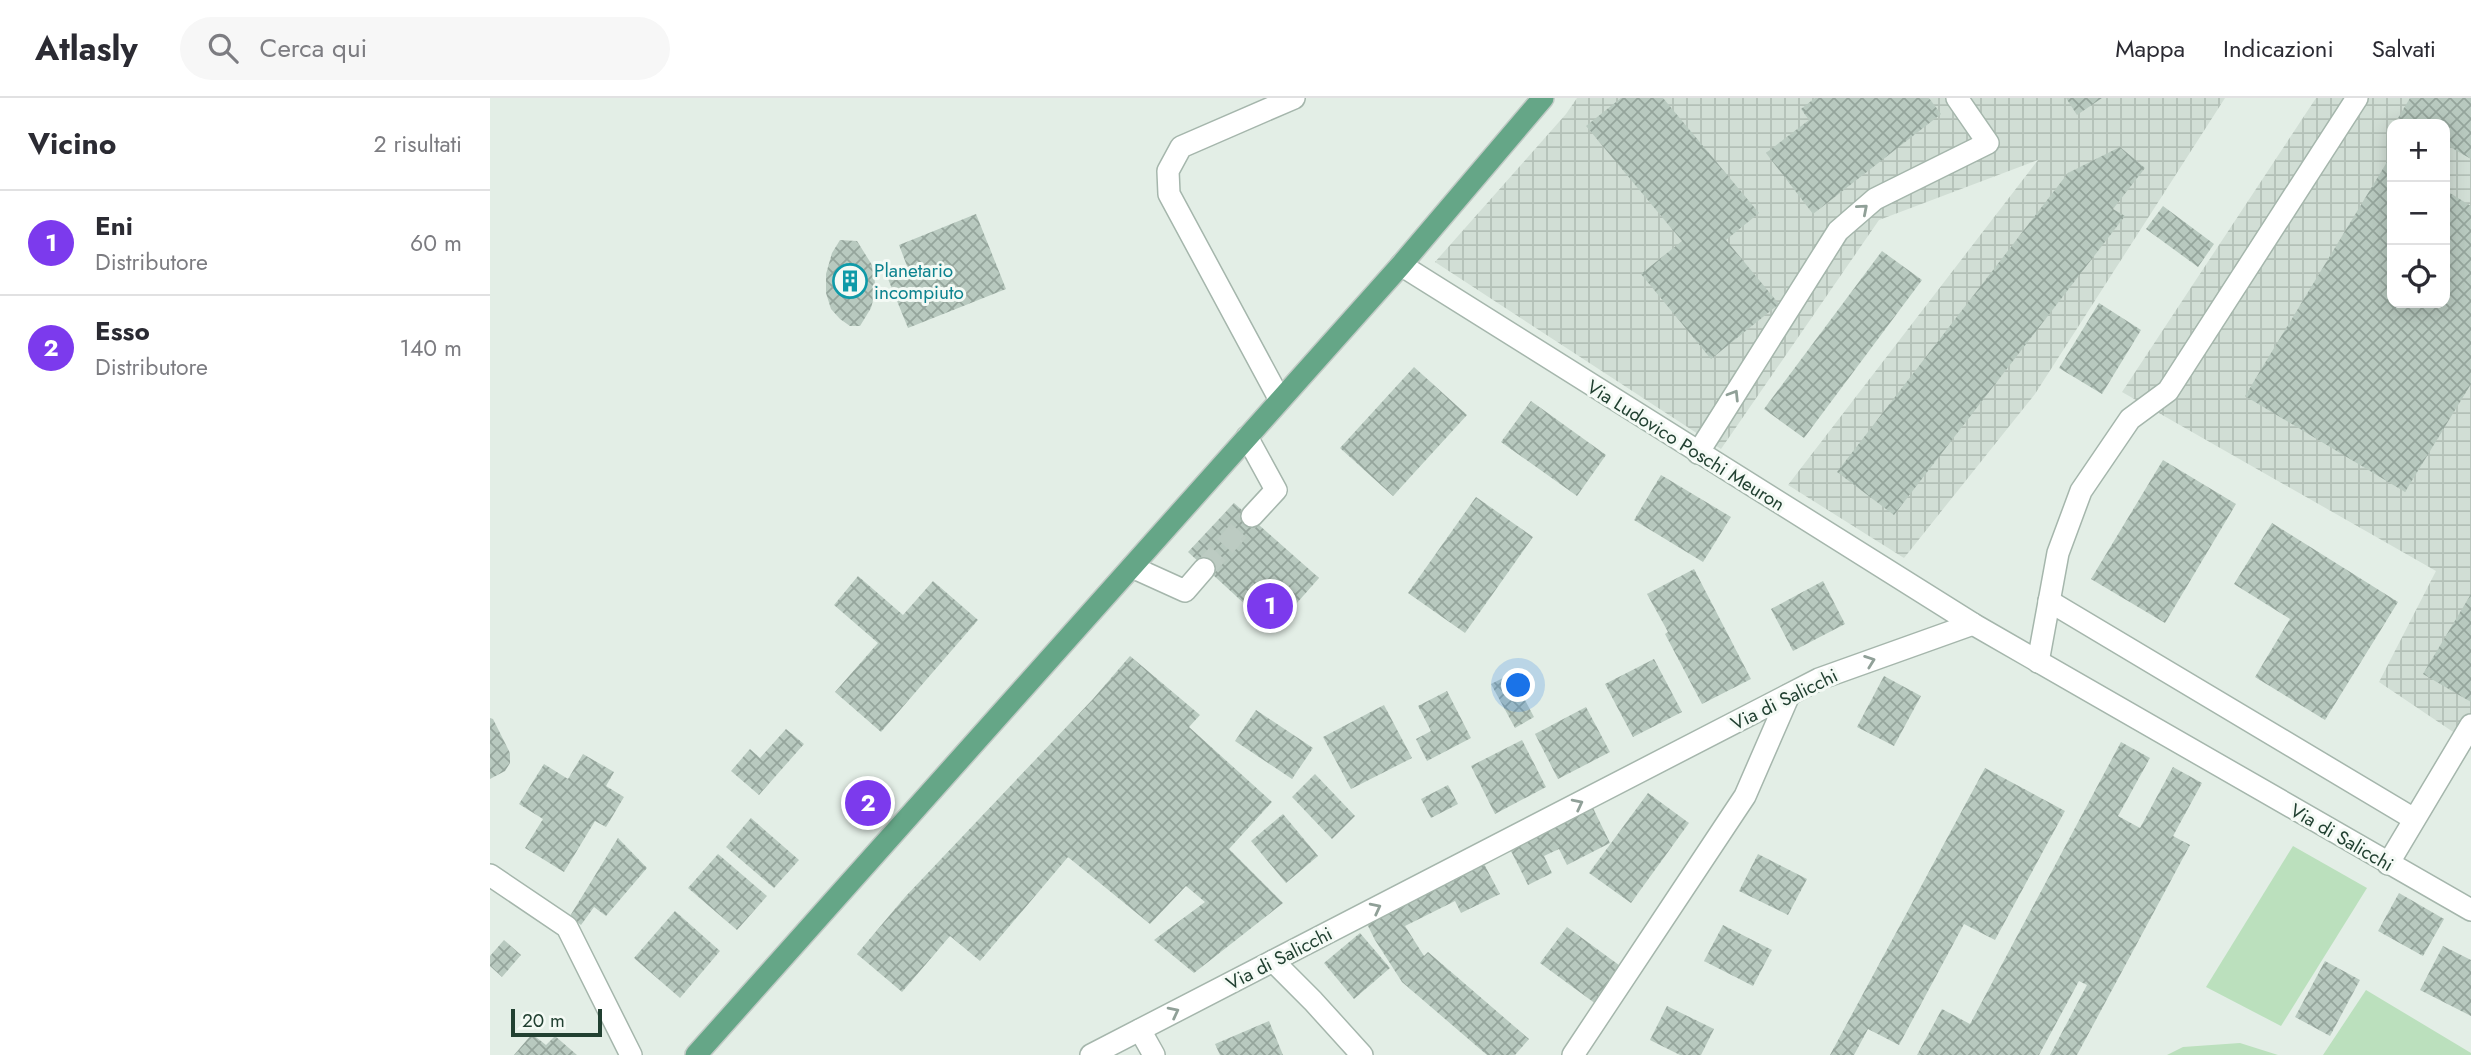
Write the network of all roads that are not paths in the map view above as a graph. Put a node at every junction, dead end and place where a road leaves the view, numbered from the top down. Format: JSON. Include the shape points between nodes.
{"nodes":[{"id":1,"x":1294,"y":98,"type":"edge"},
{"id":2,"x":1543,"y":98,"type":"edge"},
{"id":3,"x":1957,"y":98,"type":"edge"},
{"id":4,"x":2357,"y":98,"type":"edge"},
{"id":5,"x":1401,"y":265,"type":"junction"},
{"id":6,"x":1280,"y":400,"type":"junction"},
{"id":7,"x":1247,"y":437,"type":"junction"},
{"id":8,"x":1698,"y":453,"type":"junction"},
{"id":9,"x":1252,"y":516,"type":"tunnel mouth"},
{"id":10,"x":1132,"y":567,"type":"junction"},
{"id":11,"x":1204,"y":569,"type":"tunnel mouth"},
{"id":12,"x":2049,"y":601,"type":"junction"},
{"id":13,"x":1973,"y":624,"type":"junction"},
{"id":14,"x":2039,"y":662,"type":"junction"},
{"id":15,"x":1789,"y":695,"type":"junction"},
{"id":16,"x":2471,"y":725,"type":"edge"},
{"id":17,"x":2414,"y":819,"type":"junction"},
{"id":18,"x":2388,"y":864,"type":"junction"},
{"id":19,"x":490,"y":875,"type":"edge"},
{"id":20,"x":2471,"y":910,"type":"edge"},
{"id":21,"x":1273,"y":961,"type":"junction"},
{"id":22,"x":1140,"y":1030,"type":"junction"},
{"id":23,"x":631,"y":1055,"type":"edge"},
{"id":24,"x":696,"y":1055,"type":"edge"},
{"id":25,"x":1091,"y":1055,"type":"edge"},
{"id":26,"x":1154,"y":1055,"type":"edge"},
{"id":27,"x":1362,"y":1055,"type":"edge"},
{"id":28,"x":1573,"y":1055,"type":"edge"}],
"edges":[{"from":1,"to":6,"type":"street","via":[[1181,147],[1168,171],[1169,194]]},
{"from":2,"to":5,"type":"main road"},
{"from":8,"to":3,"type":"street","one_way":true,"via":[[1838,231],[1875,199],[1988,143]]},
{"from":4,"to":12,"type":"street","via":[[2168,391],[2130,419],[2081,491],[2058,554]]},
{"from":5,"to":6,"type":"main road"},
{"from":5,"to":8,"type":"street","name":"Via Ludovico Poschi Meuron"},
{"from":6,"to":7,"type":"main road"},
{"from":7,"to":9,"type":"street","via":[[1276,490]]},
{"from":7,"to":10,"type":"main road"},
{"from":8,"to":13,"type":"street","name":"Via Ludovico Poschi Meuron"},
{"from":10,"to":11,"type":"street","via":[[1185,591]]},
{"from":10,"to":24,"type":"main road"},
{"from":12,"to":14,"type":"street"},
{"from":12,"to":17,"type":"street"},
{"from":13,"to":14,"type":"street","name":"Via di Salicchi"},
{"from":15,"to":13,"type":"street","name":"Via di Salicchi","one_way":true,"via":[[1819,679]]},
{"from":14,"to":18,"type":"street","name":"Via di Salicchi"},
{"from":21,"to":15,"type":"street","name":"Via di Salicchi","one_way":true},
{"from":15,"to":28,"type":"street","via":[[1745,796]]},
{"from":16,"to":17,"type":"street"},
{"from":17,"to":18,"type":"street"},
{"from":18,"to":20,"type":"street","name":"Via di Salicchi"},
{"from":19,"to":23,"type":"street","via":[[567,927]]},
{"from":22,"to":21,"type":"street","name":"Via di Salicchi","one_way":true},
{"from":21,"to":27,"type":"street"},
{"from":22,"to":25,"type":"street","name":"Via di Salicchi"},
{"from":22,"to":26,"type":"street"}]}
